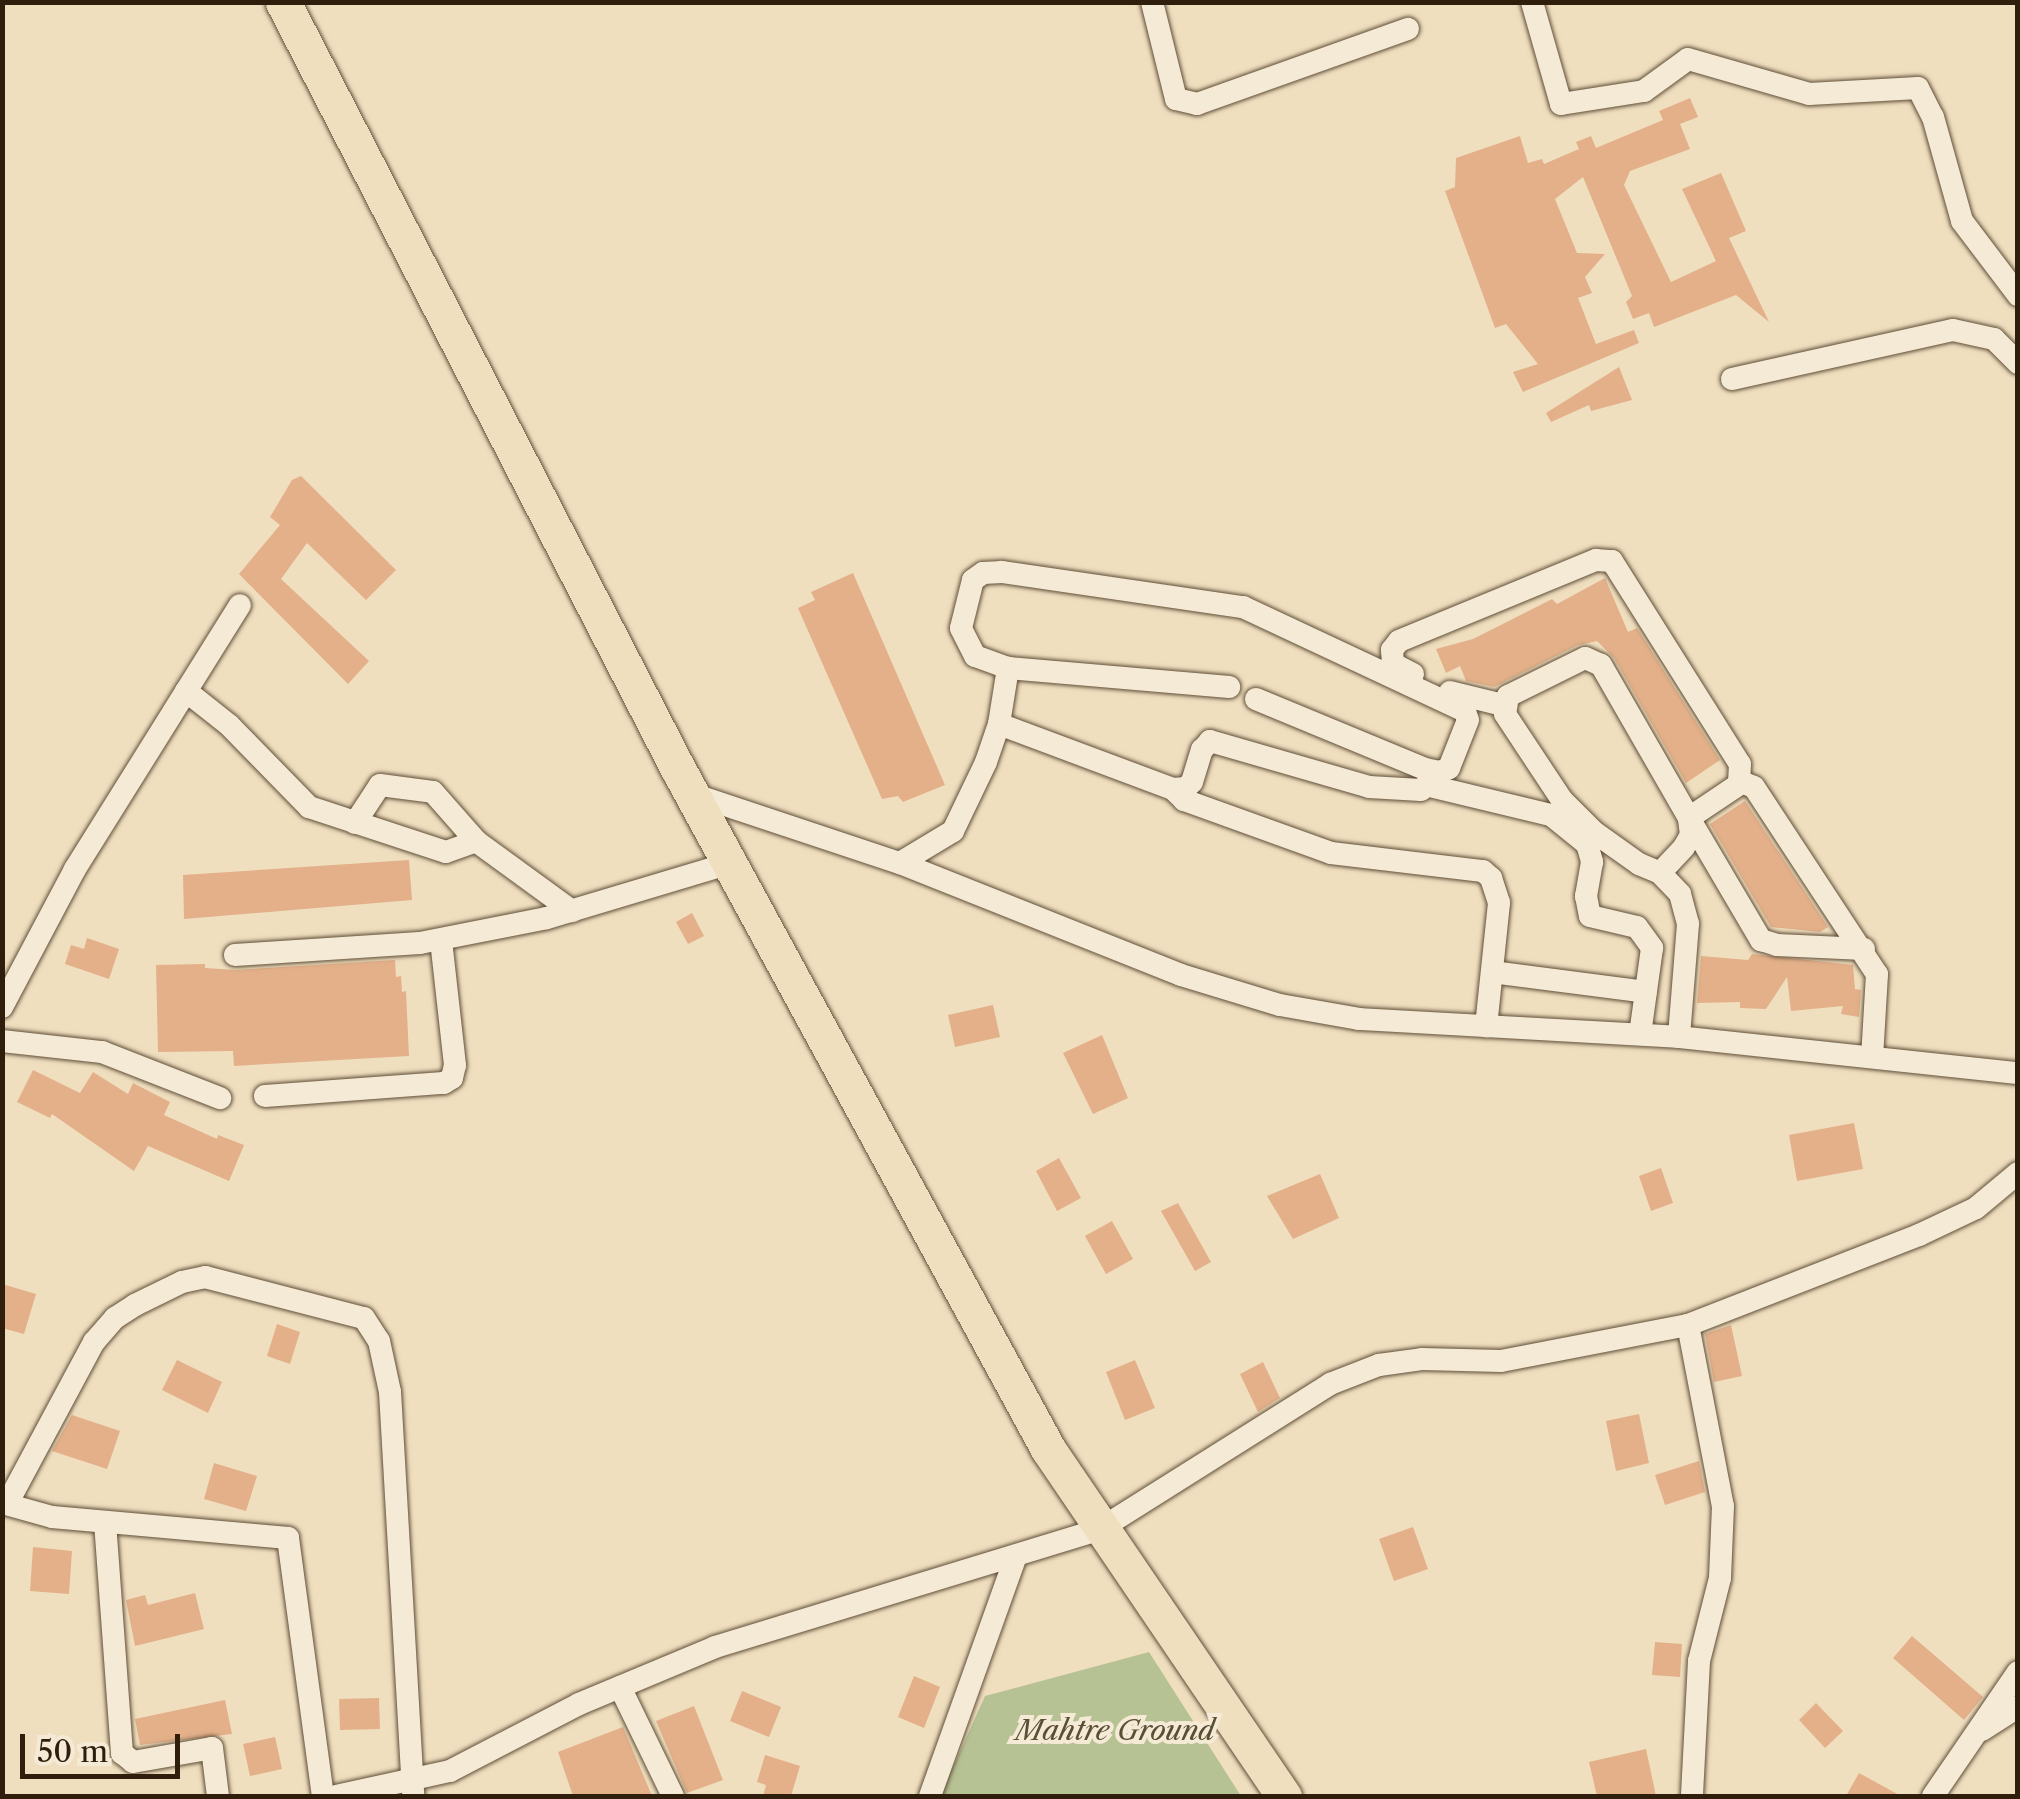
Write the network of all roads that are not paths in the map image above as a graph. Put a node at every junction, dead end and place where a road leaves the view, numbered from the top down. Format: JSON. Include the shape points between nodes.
{"nodes":[{"id":1,"x":284,"y":2,"type":"edge"},
{"id":2,"x":1152,"y":2,"type":"edge"},
{"id":3,"x":1532,"y":2,"type":"edge"},
{"id":4,"x":1408,"y":30,"type":"dead end"},
{"id":5,"x":2018,"y":295,"type":"edge"},
{"id":6,"x":2018,"y":363,"type":"edge"},
{"id":7,"x":1732,"y":379,"type":"dead end"},
{"id":8,"x":240,"y":606,"type":"dead end"},
{"id":9,"x":1008,"y":668,"type":"junction"},
{"id":10,"x":1229,"y":687,"type":"dead end"},
{"id":11,"x":186,"y":691,"type":"junction"},
{"id":12,"x":1256,"y":699,"type":"dead end"},
{"id":13,"x":1503,"y":705,"type":"junction"},
{"id":14,"x":999,"y":724,"type":"junction"},
{"id":15,"x":1435,"y":779,"type":"junction"},
{"id":16,"x":1740,"y":783,"type":"junction"},
{"id":17,"x":1173,"y":789,"type":"junction"},
{"id":18,"x":692,"y":794,"type":"junction"},
{"id":19,"x":1689,"y":818,"type":"junction"},
{"id":20,"x":355,"y":823,"type":"junction"},
{"id":21,"x":476,"y":840,"type":"junction"},
{"id":22,"x":900,"y":863,"type":"junction"},
{"id":23,"x":730,"y":864,"type":"junction"},
{"id":24,"x":1660,"y":872,"type":"junction"},
{"id":25,"x":572,"y":911,"type":"junction"},
{"id":26,"x":441,"y":940,"type":"junction"},
{"id":27,"x":1864,"y":950,"type":"junction"},
{"id":28,"x":235,"y":955,"type":"dead end"},
{"id":29,"x":1492,"y":972,"type":"junction"},
{"id":30,"x":1646,"y":992,"type":"junction"},
{"id":31,"x":2,"y":1006,"type":"edge"},
{"id":32,"x":1486,"y":1026,"type":"junction"},
{"id":33,"x":1640,"y":1034,"type":"junction"},
{"id":34,"x":1678,"y":1036,"type":"junction"},
{"id":35,"x":2,"y":1042,"type":"edge"},
{"id":36,"x":1872,"y":1057,"type":"junction"},
{"id":37,"x":2018,"y":1073,"type":"edge"},
{"id":38,"x":265,"y":1096,"type":"dead end"},
{"id":39,"x":220,"y":1098,"type":"dead end"},
{"id":40,"x":2018,"y":1173,"type":"edge"},
{"id":41,"x":1688,"y":1325,"type":"junction"},
{"id":42,"x":5,"y":1503,"type":"edge"},
{"id":43,"x":104,"y":1522,"type":"junction"},
{"id":44,"x":1100,"y":1529,"type":"junction"},
{"id":45,"x":1015,"y":1558,"type":"junction"},
{"id":46,"x":2018,"y":1672,"type":"edge"},
{"id":47,"x":620,"y":1687,"type":"junction"},
{"id":48,"x":2018,"y":1708,"type":"edge"},
{"id":49,"x":1975,"y":1735,"type":"junction"},
{"id":50,"x":412,"y":1788,"type":"edge"},
{"id":51,"x":218,"y":1796,"type":"edge"},
{"id":52,"x":322,"y":1796,"type":"edge"},
{"id":53,"x":336,"y":1796,"type":"edge"},
{"id":54,"x":673,"y":1796,"type":"edge"},
{"id":55,"x":930,"y":1796,"type":"edge"},
{"id":56,"x":1284,"y":1796,"type":"edge"},
{"id":57,"x":1692,"y":1796,"type":"edge"},
{"id":58,"x":1933,"y":1796,"type":"edge"}],
"edges":[{"from":1,"to":18,"type":"main road"},
{"from":2,"to":4,"type":"street","via":[[1176,99],[1197,104]]},
{"from":3,"to":5,"type":"street","via":[[1560,104],[1644,91],[1688,59],[1809,94],[1918,88],[1933,117],[1962,221]]},
{"from":6,"to":7,"type":"street","via":[[1994,339],[1954,330]]},
{"from":8,"to":11,"type":"street"},
{"from":9,"to":10,"type":"street"},
{"from":9,"to":14,"type":"street"},
{"from":9,"to":15,"type":"street","via":[[975,656],[961,628],[973,580],[983,573],[1243,607],[1466,710],[1466,731],[1449,768]]},
{"from":11,"to":20,"type":"street","via":[[309,807]]},
{"from":11,"to":31,"type":"street","via":[[75,868]]},
{"from":12,"to":15,"type":"street"},
{"from":13,"to":16,"type":"street","via":[[1446,691],[1393,664],[1392,650],[1418,632],[1605,558],[1740,764]]},
{"from":13,"to":19,"type":"street","via":[[1508,696],[1594,659]]},
{"from":13,"to":24,"type":"street","via":[[1542,774],[1582,822],[1638,864]]},
{"from":14,"to":17,"type":"street"},
{"from":14,"to":22,"type":"street","via":[[953,831]]},
{"from":15,"to":17,"type":"street","via":[[1421,790],[1369,786],[1221,741],[1202,750],[1186,788]]},
{"from":15,"to":30,"type":"street","via":[[1551,815],[1572,828],[1592,862],[1590,916],[1637,927],[1652,948]]},
{"from":16,"to":19,"type":"street"},
{"from":16,"to":27,"type":"street","via":[[1754,787]]},
{"from":17,"to":29,"type":"street","via":[[1184,800],[1332,853],[1483,871],[1499,903]]},
{"from":18,"to":22,"type":"street"},
{"from":18,"to":23,"type":"main road"},
{"from":19,"to":24,"type":"street","via":[[1684,847]]},
{"from":19,"to":27,"type":"street","via":[[1761,940]]},
{"from":20,"to":21,"type":"street","via":[[446,852]]},
{"from":20,"to":21,"type":"street","via":[[380,784],[433,792]]},
{"from":21,"to":25,"type":"street"},
{"from":22,"to":32,"type":"street","via":[[1181,975],[1280,1005],[1360,1020]]},
{"from":23,"to":25,"type":"street"},
{"from":23,"to":44,"type":"main road","via":[[1048,1449]]},
{"from":24,"to":34,"type":"street","via":[[1680,894],[1688,924]]},
{"from":25,"to":26,"type":"street"},
{"from":26,"to":28,"type":"street"},
{"from":26,"to":38,"type":"street","via":[[452,1078],[444,1084]]},
{"from":27,"to":36,"type":"street","via":[[1877,974]]},
{"from":29,"to":30,"type":"street"},
{"from":29,"to":32,"type":"street"},
{"from":30,"to":33,"type":"street"},
{"from":32,"to":33,"type":"street"},
{"from":33,"to":34,"type":"street"},
{"from":34,"to":36,"type":"street"},
{"from":35,"to":39,"type":"street","via":[[102,1052]]},
{"from":36,"to":37,"type":"street"},
{"from":40,"to":41,"type":"street","via":[[1976,1208],[1919,1235]]},
{"from":41,"to":44,"type":"street","via":[[1501,1360],[1379,1365],[1330,1384]]},
{"from":41,"to":57,"type":"street","via":[[1723,1506],[1720,1578],[1699,1662]]},
{"from":42,"to":43,"type":"street"},
{"from":42,"to":50,"type":"street","via":[[94,1342],[135,1305],[205,1278],[364,1318],[379,1341],[390,1392]]},
{"from":43,"to":51,"type":"street","via":[[122,1753],[133,1762],[212,1748]]},
{"from":43,"to":52,"type":"street","via":[[288,1538]]},
{"from":44,"to":45,"type":"street"},
{"from":44,"to":56,"type":"main road"},
{"from":45,"to":47,"type":"street","via":[[715,1647]]},
{"from":45,"to":55,"type":"street"},
{"from":46,"to":49,"type":"street"},
{"from":47,"to":50,"type":"street"},
{"from":47,"to":54,"type":"street"},
{"from":48,"to":49,"type":"street"},
{"from":49,"to":58,"type":"street"},
{"from":50,"to":53,"type":"street"}]}
